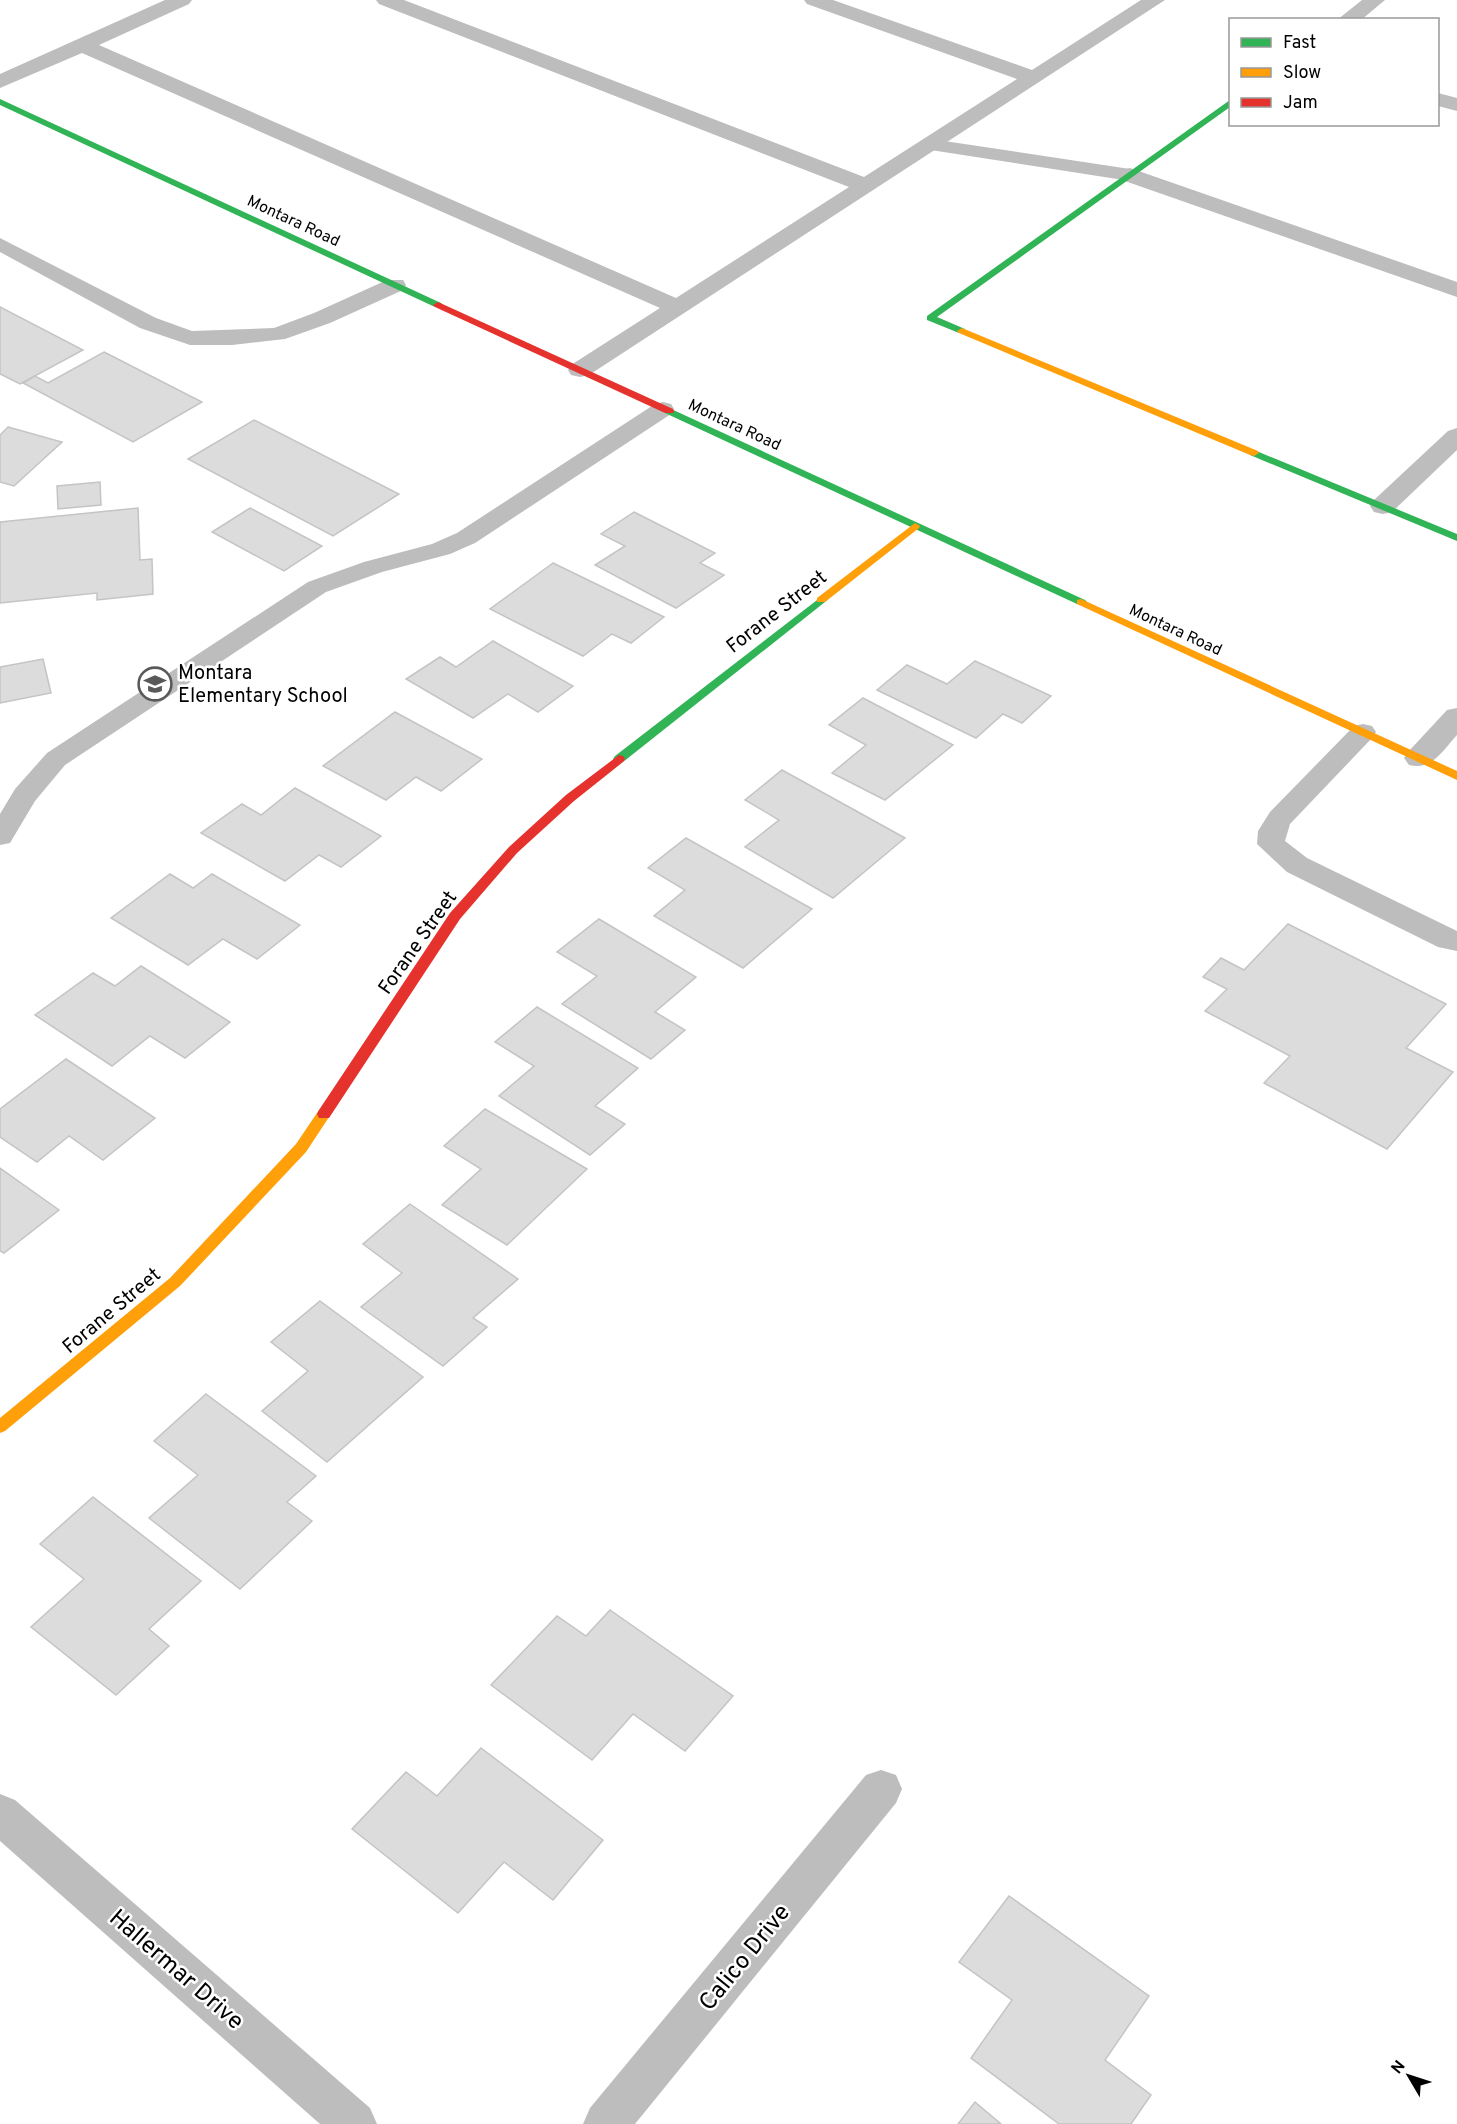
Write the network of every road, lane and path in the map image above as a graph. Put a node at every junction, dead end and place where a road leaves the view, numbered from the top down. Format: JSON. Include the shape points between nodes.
{"nodes":[{"id":1,"x":182,"y":0,"type":"edge"},
{"id":2,"x":386,"y":0,"type":"edge"},
{"id":3,"x":814,"y":0,"type":"edge"},
{"id":4,"x":1155,"y":0,"type":"edge"},
{"id":5,"x":1374,"y":0,"type":"edge"},
{"id":6,"x":1350,"y":18,"type":"edge"},
{"id":7,"x":81,"y":45,"type":"junction"},
{"id":8,"x":1034,"y":78,"type":"junction"},
{"id":9,"x":0,"y":82,"type":"edge"},
{"id":10,"x":1439,"y":100,"type":"edge"},
{"id":11,"x":0,"y":102,"type":"edge"},
{"id":12,"x":1229,"y":104,"type":"edge"},
{"id":13,"x":1457,"y":105,"type":"edge"},
{"id":14,"x":931,"y":145,"type":"junction"},
{"id":15,"x":1130,"y":175,"type":"junction"},
{"id":16,"x":866,"y":186,"type":"junction"},
{"id":17,"x":0,"y":244,"type":"edge"},
{"id":18,"x":395,"y":285,"type":"junction"},
{"id":19,"x":1457,"y":290,"type":"edge"},
{"id":20,"x":678,"y":307,"type":"junction"},
{"id":21,"x":580,"y":370,"type":"junction"},
{"id":22,"x":663,"y":409,"type":"junction"},
{"id":23,"x":1457,"y":436,"type":"edge"},
{"id":24,"x":1383,"y":506,"type":"junction"},
{"id":25,"x":915,"y":526,"type":"junction"},
{"id":26,"x":1457,"y":538,"type":"edge"},
{"id":27,"x":1457,"y":717,"type":"edge"},
{"id":28,"x":1363,"y":732,"type":"junction"},
{"id":29,"x":1419,"y":758,"type":"junction"},
{"id":30,"x":1457,"y":776,"type":"edge"},
{"id":31,"x":0,"y":836,"type":"edge"},
{"id":32,"x":1457,"y":941,"type":"edge"},
{"id":33,"x":0,"y":1427,"type":"edge"},
{"id":34,"x":881,"y":1789,"type":"dead end"},
{"id":35,"x":0,"y":1814,"type":"edge"},
{"id":36,"x":354,"y":2124,"type":"edge"},
{"id":37,"x":606,"y":2124,"type":"edge"}],
"edges":[{"from":1,"to":7,"type":"street"},
{"from":2,"to":16,"type":"street"},
{"from":3,"to":8,"type":"street"},
{"from":4,"to":8,"type":"street"},
{"from":5,"to":6,"type":"street"},
{"from":7,"to":9,"type":"street"},
{"from":7,"to":20,"type":"street"},
{"from":8,"to":14,"type":"street"},
{"from":10,"to":13,"type":"street"},
{"from":11,"to":18,"type":"street","name":"Montara Road"},
{"from":12,"to":15,"type":"street"},
{"from":14,"to":15,"type":"lane"},
{"from":14,"to":16,"type":"street"},
{"from":15,"to":19,"type":"street"},
{"from":15,"to":24,"type":"street","via":[[930,318]]},
{"from":16,"to":20,"type":"street"},
{"from":17,"to":18,"type":"lane","via":[[148,322],[190,338],[277,333],[322,318]]},
{"from":18,"to":21,"type":"street","name":"Montara Road"},
{"from":20,"to":21,"type":"street"},
{"from":21,"to":22,"type":"street","name":"Montara Road"},
{"from":22,"to":25,"type":"street","name":"Montara Road"},
{"from":22,"to":31,"type":"lane","via":[[466,538],[317,587],[56,759],[25,795]]},
{"from":23,"to":24,"type":"street"},
{"from":24,"to":26,"type":"street"},
{"from":25,"to":28,"type":"street","name":"Montara Road"},
{"from":25,"to":33,"type":"street","name":"Forane Street","via":[[570,798],[513,850],[455,916],[301,1148],[175,1282]]},
{"from":27,"to":29,"type":"street"},
{"from":28,"to":29,"type":"street","name":"Montara Road"},
{"from":28,"to":32,"type":"lane","via":[[1280,818],[1272,831],[1271,844],[1297,865]]},
{"from":29,"to":30,"type":"street","name":"Montara Road"},
{"from":34,"to":37,"type":"street","name":"Calico Drive"},
{"from":35,"to":36,"type":"street","name":"Hallermar Drive"}]}
